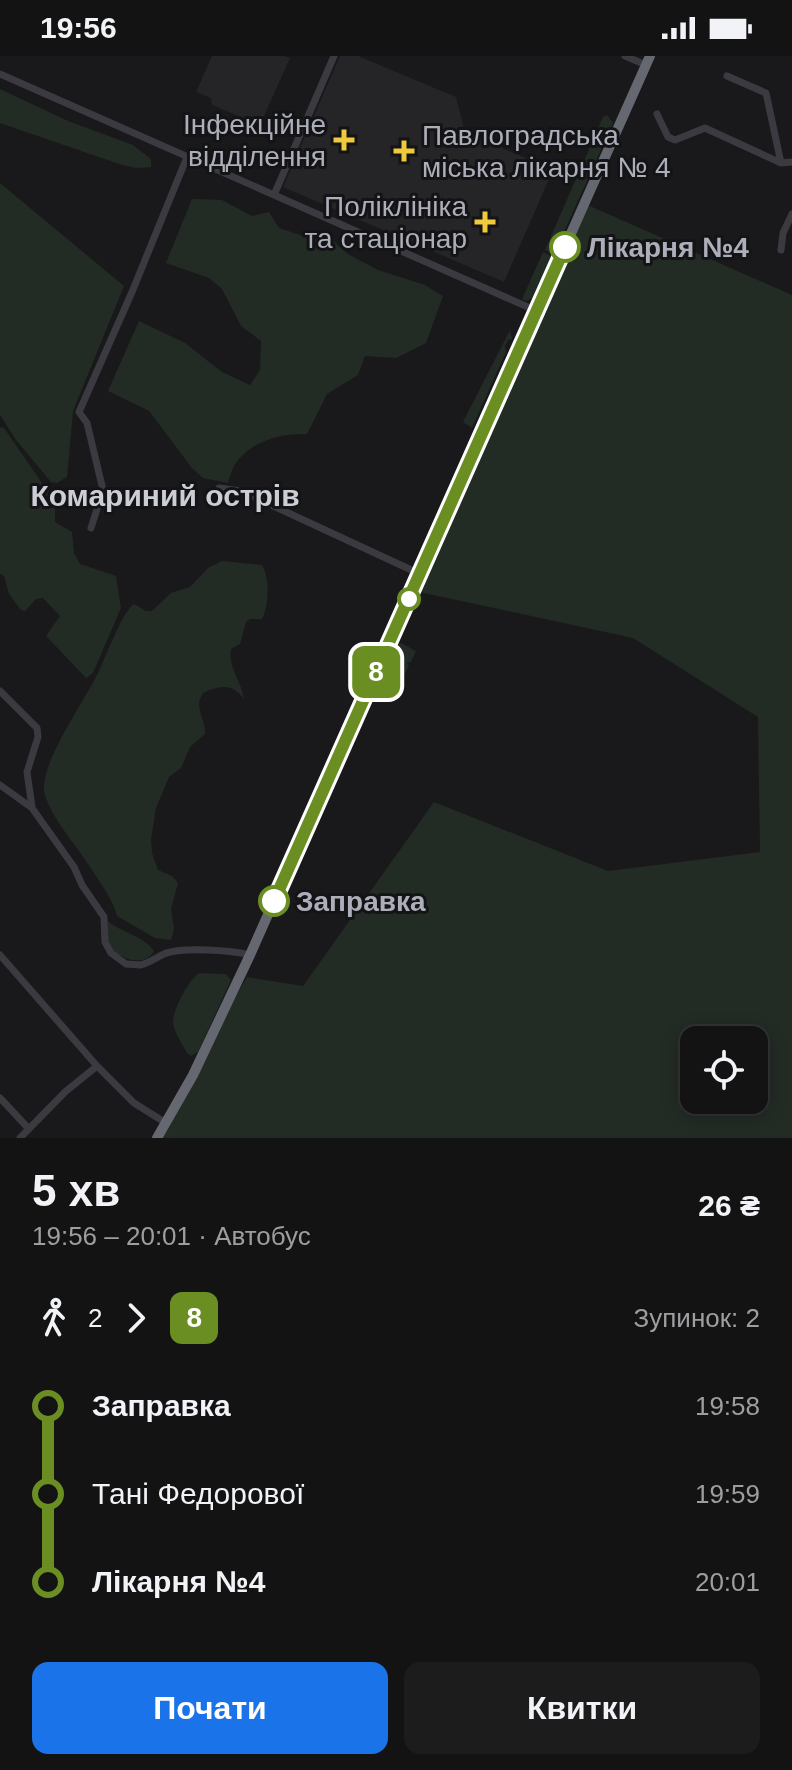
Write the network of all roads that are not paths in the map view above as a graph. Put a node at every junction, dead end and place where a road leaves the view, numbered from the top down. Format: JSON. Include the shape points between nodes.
{"nodes":[{"id":1,"x":334,"y":56,"type":"edge"},
{"id":2,"x":625,"y":56,"type":"edge"},
{"id":3,"x":648,"y":61,"type":"edge"},
{"id":4,"x":0,"y":74,"type":"edge"},
{"id":5,"x":727,"y":76,"type":"dead end"},
{"id":6,"x":657,"y":114,"type":"dead end"},
{"id":7,"x":187,"y":157,"type":"junction"},
{"id":8,"x":792,"y":162,"type":"edge"},
{"id":9,"x":781,"y":163,"type":"junction"},
{"id":10,"x":274,"y":195,"type":"junction"},
{"id":11,"x":792,"y":214,"type":"edge"},
{"id":12,"x":781,"y":250,"type":"dead end"},
{"id":13,"x":537,"y":311,"type":"junction"},
{"id":14,"x":219,"y":488,"type":"dead end"},
{"id":15,"x":91,"y":528,"type":"dead end"},
{"id":16,"x":420,"y":574,"type":"junction"},
{"id":17,"x":0,"y":691,"type":"edge"},
{"id":18,"x":0,"y":785,"type":"edge"},
{"id":19,"x":32,"y":808,"type":"junction"},
{"id":20,"x":0,"y":955,"type":"edge"},
{"id":21,"x":250,"y":955,"type":"junction"},
{"id":22,"x":97,"y":1066,"type":"junction"},
{"id":23,"x":0,"y":1098,"type":"edge"},
{"id":24,"x":166,"y":1123,"type":"junction"},
{"id":25,"x":29,"y":1129,"type":"junction"},
{"id":26,"x":20,"y":1138,"type":"edge"},
{"id":27,"x":157,"y":1138,"type":"edge"}],
"edges":[{"from":1,"to":10,"type":"street"},
{"from":2,"to":3,"type":"street"},
{"from":3,"to":13,"type":"highway"},
{"from":4,"to":7,"type":"street"},
{"from":5,"to":9,"type":"street","via":[[766,93]]},
{"from":6,"to":9,"type":"street","via":[[668,137],[675,140],[705,128]]},
{"from":7,"to":10,"type":"street"},
{"from":7,"to":15,"type":"street","via":[[79,412],[87,423],[103,490]]},
{"from":8,"to":9,"type":"street"},
{"from":10,"to":13,"type":"street"},
{"from":11,"to":12,"type":"street"},
{"from":13,"to":16,"type":"highway"},
{"from":14,"to":16,"type":"street","via":[[241,491]]},
{"from":16,"to":21,"type":"highway"},
{"from":17,"to":19,"type":"street","via":[[37,728],[27,772]]},
{"from":18,"to":19,"type":"street"},
{"from":19,"to":21,"type":"street","via":[[99,908],[105,942],[117,959],[140,965],[179,951]]},
{"from":20,"to":22,"type":"street"},
{"from":21,"to":24,"type":"highway"},
{"from":22,"to":24,"type":"street","via":[[134,1103]]},
{"from":22,"to":25,"type":"street"},
{"from":23,"to":25,"type":"street"},
{"from":24,"to":27,"type":"highway"},
{"from":25,"to":26,"type":"street"}]}
